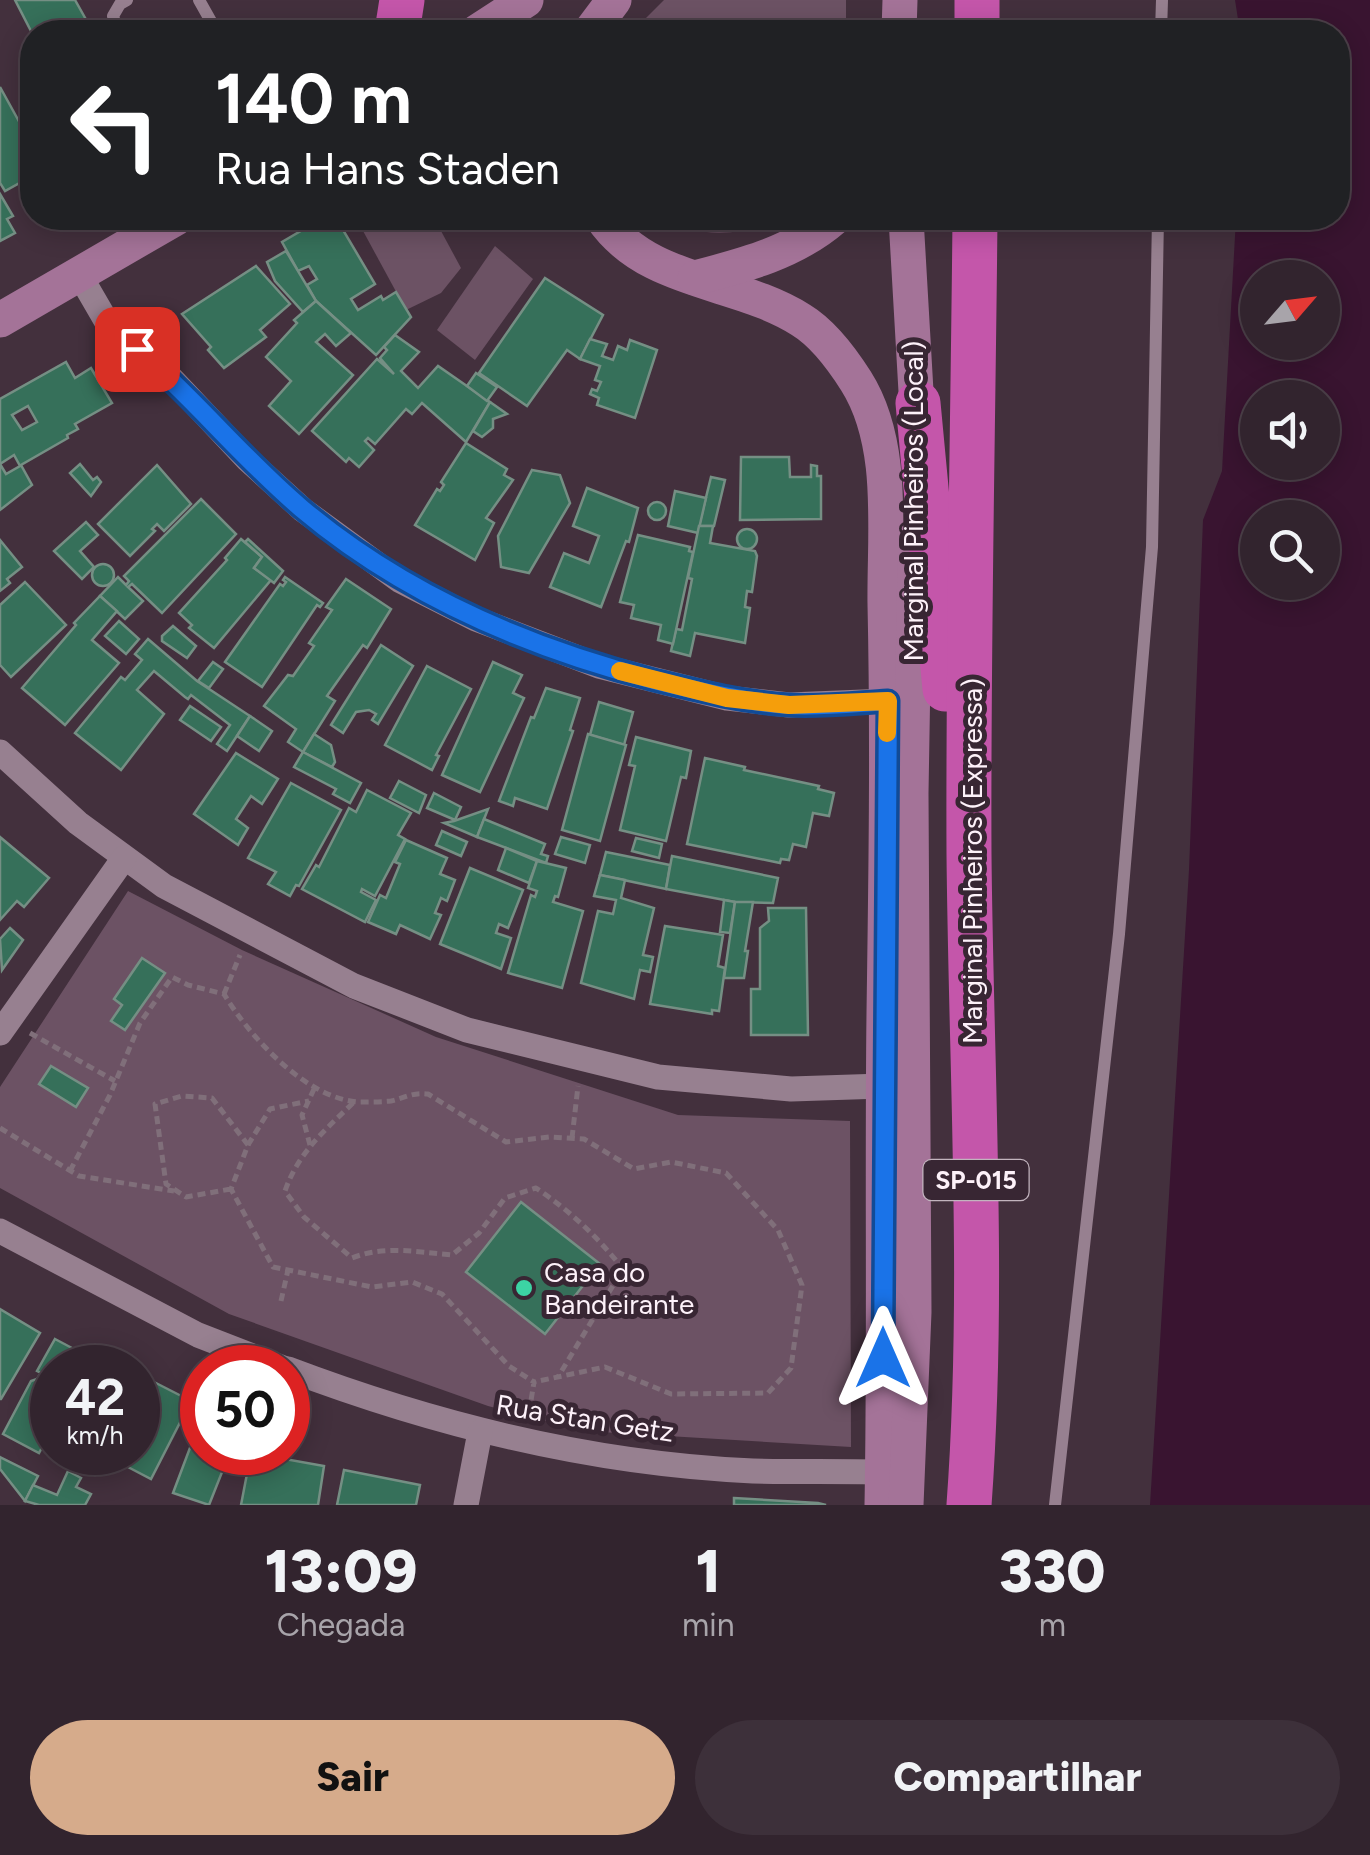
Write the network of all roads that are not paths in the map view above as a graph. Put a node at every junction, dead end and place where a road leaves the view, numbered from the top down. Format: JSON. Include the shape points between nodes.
{"nodes":[{"id":1,"x":127,"y":0,"type":"edge"},
{"id":2,"x":526,"y":0,"type":"edge"},
{"id":3,"x":114,"y":20,"type":"edge"},
{"id":4,"x":495,"y":20,"type":"edge"},
{"id":5,"x":155,"y":230,"type":"edge"},
{"id":6,"x":615,"y":230,"type":"edge"},
{"id":7,"x":816,"y":230,"type":"edge"},
{"id":8,"x":907,"y":230,"type":"edge"},
{"id":9,"x":975,"y":230,"type":"edge"},
{"id":10,"x":1158,"y":230,"type":"edge"},
{"id":11,"x":79,"y":274,"type":"junction"},
{"id":12,"x":694,"y":278,"type":"junction"},
{"id":13,"x":0,"y":320,"type":"edge"},
{"id":14,"x":918,"y":403,"type":"junction"},
{"id":15,"x":888,"y":701,"type":"junction"},
{"id":16,"x":0,"y":752,"type":"edge"},
{"id":17,"x":970,"y":854,"type":"junction"},
{"id":18,"x":124,"y":858,"type":"junction"},
{"id":19,"x":4,"y":1026,"type":"edge"},
{"id":20,"x":883,"y":1086,"type":"junction"},
{"id":21,"x":0,"y":1231,"type":"edge"},
{"id":22,"x":225,"y":1345,"type":"edge"},
{"id":23,"x":310,"y":1376,"type":"edge"},
{"id":24,"x":480,"y":1432,"type":"junction"},
{"id":25,"x":882,"y":1488,"type":"edge"},
{"id":26,"x":466,"y":1505,"type":"edge"},
{"id":27,"x":906,"y":1505,"type":"edge"},
{"id":28,"x":969,"y":1505,"type":"edge"},
{"id":29,"x":1055,"y":1505,"type":"edge"}],
"edges":[{"from":1,"to":3,"type":"lane"},
{"from":2,"to":4,"type":"main road"},
{"from":5,"to":11,"type":"main road"},
{"from":6,"to":12,"type":"main road","via":[[638,252]]},
{"from":7,"to":12,"type":"main road","via":[[785,250]]},
{"from":8,"to":14,"type":"main road","name":"Marginal Pinheiros (Local)"},
{"from":9,"to":17,"type":"highway","name":"Marginal Pinheiros (Expressa)","number":"SP-015"},
{"from":10,"to":29,"type":"lane","via":[[1152,547],[1119,934]]},
{"from":11,"to":13,"type":"main road"},
{"from":11,"to":15,"type":"street","via":[[108,324],[167,374],[247,459],[399,580],[600,666],[709,694],[789,705]]},
{"from":12,"to":15,"type":"main road","via":[[802,320],[858,384],[876,428],[882,468]]},
{"from":14,"to":17,"type":"highway","via":[[947,706]]},
{"from":14,"to":27,"type":"main road","name":"Marginal Pinheiros (Local)","via":[[910,793],[914,1312]]},
{"from":15,"to":20,"type":"main road"},
{"from":16,"to":18,"type":"street"},
{"from":17,"to":28,"type":"highway","name":"Marginal Pinheiros (Expressa)","number":"SP-015","via":[[976,1416]]},
{"from":18,"to":19,"type":"street"},
{"from":18,"to":20,"type":"street","via":[[164,886],[354,986],[467,1030],[658,1077],[791,1089]]},
{"from":20,"to":25,"type":"main road"},
{"from":21,"to":22,"type":"street","name":"Rua Stan Getz"},
{"from":23,"to":24,"type":"street","name":"Rua Stan Getz"},
{"from":24,"to":25,"type":"street","name":"Rua Stan Getz"},
{"from":24,"to":26,"type":"street"}]}
